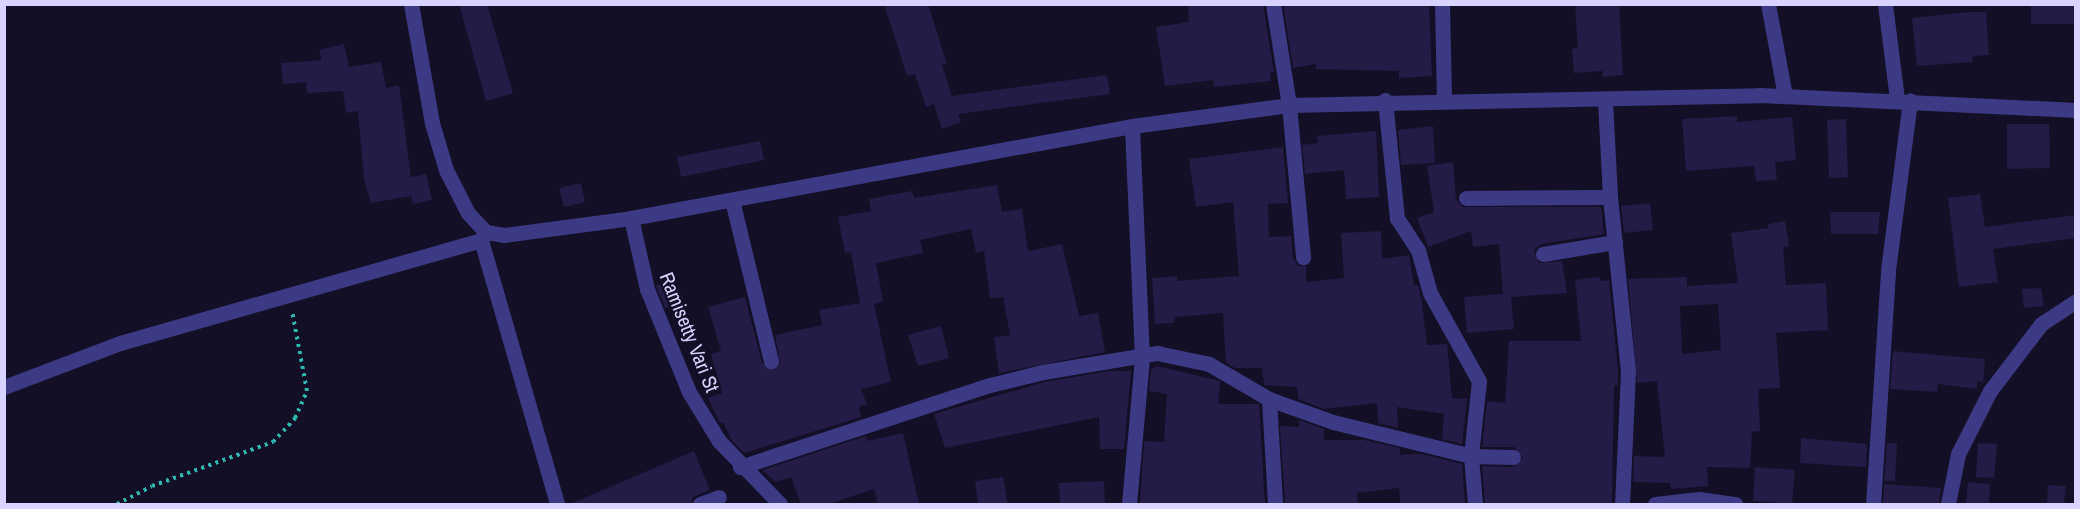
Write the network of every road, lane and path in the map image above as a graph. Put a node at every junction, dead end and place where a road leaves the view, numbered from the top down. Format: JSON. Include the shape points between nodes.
{"nodes":[{"id":1,"x":411,"y":4,"type":"edge"},
{"id":2,"x":1273,"y":4,"type":"edge"},
{"id":3,"x":1442,"y":4,"type":"edge"},
{"id":4,"x":1768,"y":4,"type":"edge"},
{"id":5,"x":1885,"y":4,"type":"edge"},
{"id":6,"x":1785,"y":96,"type":"junction"},
{"id":7,"x":1385,"y":100,"type":"junction"},
{"id":8,"x":1904,"y":100,"type":"junction"},
{"id":9,"x":1444,"y":101,"type":"junction"},
{"id":10,"x":1605,"y":101,"type":"junction"},
{"id":11,"x":1288,"y":105,"type":"junction"},
{"id":12,"x":2076,"y":110,"type":"edge"},
{"id":13,"x":1132,"y":126,"type":"junction"},
{"id":14,"x":1610,"y":197,"type":"junction"},
{"id":15,"x":1466,"y":198,"type":"dead end"},
{"id":16,"x":732,"y":200,"type":"junction"},
{"id":17,"x":631,"y":218,"type":"junction"},
{"id":18,"x":484,"y":236,"type":"junction"},
{"id":19,"x":1615,"y":242,"type":"junction"},
{"id":20,"x":1543,"y":254,"type":"dead end"},
{"id":21,"x":1303,"y":257,"type":"dead end"},
{"id":22,"x":289,"y":292,"type":"junction"},
{"id":23,"x":2076,"y":302,"type":"edge"},
{"id":24,"x":1142,"y":357,"type":"junction"},
{"id":25,"x":771,"y":361,"type":"dead end"},
{"id":26,"x":4,"y":387,"type":"edge"},
{"id":27,"x":1269,"y":399,"type":"junction"},
{"id":28,"x":1471,"y":456,"type":"junction"},
{"id":29,"x":1513,"y":458,"type":"dead end"},
{"id":30,"x":740,"y":467,"type":"junction"},
{"id":31,"x":719,"y":497,"type":"dead end"},
{"id":32,"x":117,"y":504,"type":"edge"},
{"id":33,"x":557,"y":504,"type":"edge"},
{"id":34,"x":700,"y":504,"type":"edge"},
{"id":35,"x":780,"y":504,"type":"edge"},
{"id":36,"x":1129,"y":504,"type":"edge"},
{"id":37,"x":1275,"y":504,"type":"edge"},
{"id":38,"x":1475,"y":504,"type":"edge"},
{"id":39,"x":1622,"y":504,"type":"edge"},
{"id":40,"x":1655,"y":504,"type":"edge"},
{"id":41,"x":1736,"y":504,"type":"edge"},
{"id":42,"x":1873,"y":504,"type":"edge"},
{"id":43,"x":1948,"y":504,"type":"edge"}],
"edges":[{"from":1,"to":18,"type":"street","via":[[432,123],[446,170]]},
{"from":2,"to":11,"type":"street"},
{"from":3,"to":9,"type":"street"},
{"from":4,"to":6,"type":"street"},
{"from":5,"to":8,"type":"street"},
{"from":6,"to":8,"type":"street"},
{"from":6,"to":10,"type":"street"},
{"from":7,"to":9,"type":"street"},
{"from":7,"to":11,"type":"street"},
{"from":7,"to":28,"type":"street","via":[[1397,218],[1418,250],[1430,293],[1479,381]]},
{"from":8,"to":12,"type":"street"},
{"from":8,"to":42,"type":"street"},
{"from":9,"to":10,"type":"street"},
{"from":10,"to":14,"type":"street"},
{"from":11,"to":13,"type":"street"},
{"from":11,"to":21,"type":"street"},
{"from":13,"to":16,"type":"street"},
{"from":13,"to":24,"type":"street"},
{"from":14,"to":15,"type":"street"},
{"from":14,"to":19,"type":"street"},
{"from":16,"to":17,"type":"street"},
{"from":16,"to":25,"type":"street"},
{"from":17,"to":18,"type":"street"},
{"from":17,"to":30,"type":"street","name":"Ramisetty Vari St","via":[[647,290],[688,392]]},
{"from":18,"to":22,"type":"street"},
{"from":18,"to":33,"type":"street"},
{"from":19,"to":20,"type":"street"},
{"from":19,"to":39,"type":"street","via":[[1628,372]]},
{"from":22,"to":26,"type":"street","via":[[120,343]]},
{"from":22,"to":32,"type":"path","via":[[307,391],[295,418],[273,442],[152,486]]},
{"from":23,"to":43,"type":"street","via":[[2041,324],[1990,391],[1958,454]]},
{"from":24,"to":27,"type":"street","via":[[1157,353],[1209,364]]},
{"from":24,"to":30,"type":"street","via":[[1043,372],[990,385]]},
{"from":24,"to":36,"type":"street"},
{"from":27,"to":28,"type":"street","via":[[1349,426]]},
{"from":27,"to":37,"type":"street"},
{"from":28,"to":29,"type":"street"},
{"from":28,"to":38,"type":"street"},
{"from":30,"to":35,"type":"street","name":"Ramisetty Vari St"},
{"from":31,"to":34,"type":"street"},
{"from":40,"to":41,"type":"street","via":[[1699,499]]}]}
